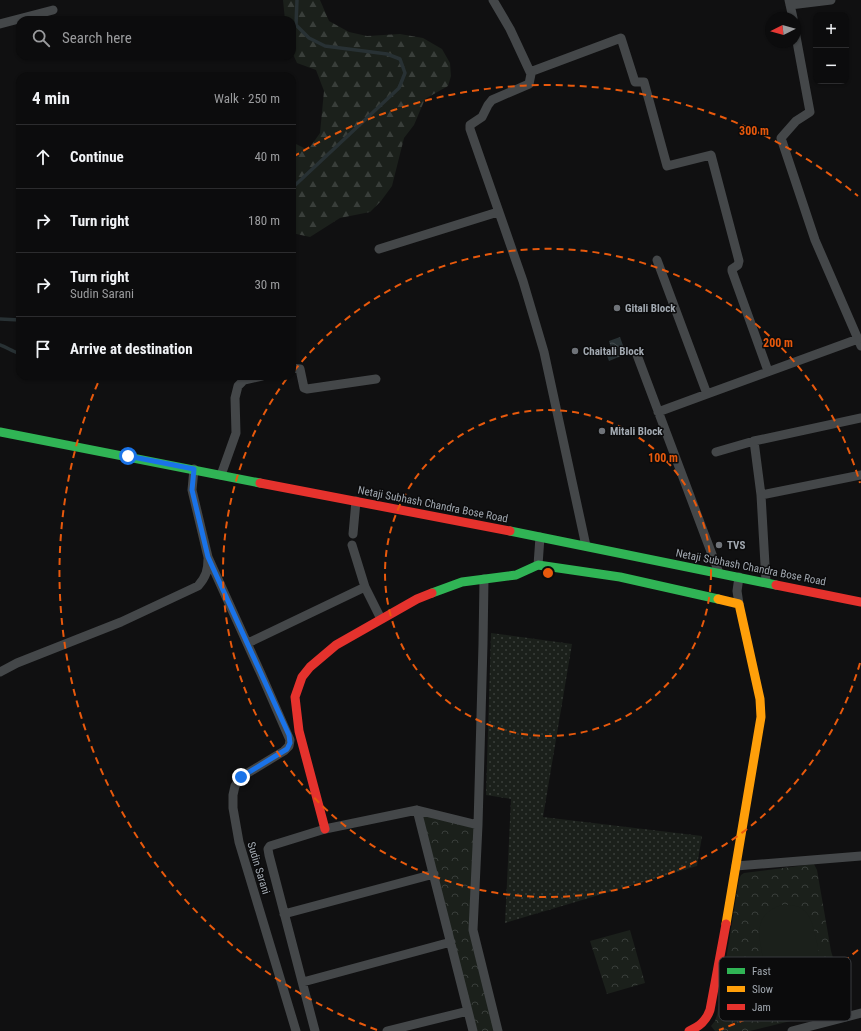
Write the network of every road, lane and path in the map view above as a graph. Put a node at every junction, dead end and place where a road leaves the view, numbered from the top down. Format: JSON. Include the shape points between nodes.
{"nodes":[{"id":1,"x":493,"y":0,"type":"edge"},
{"id":2,"x":831,"y":0,"type":"edge"},
{"id":3,"x":790,"y":2,"type":"edge"},
{"id":4,"x":53,"y":10,"type":"dead end"},
{"id":5,"x":791,"y":12,"type":"edge"},
{"id":6,"x":30,"y":16,"type":"edge"},
{"id":7,"x":16,"y":20,"type":"edge"},
{"id":8,"x":0,"y":24,"type":"edge"},
{"id":9,"x":798,"y":48,"type":"edge"},
{"id":10,"x":530,"y":72,"type":"junction"},
{"id":11,"x":498,"y":212,"type":"junction"},
{"id":12,"x":379,"y":250,"type":"dead end"},
{"id":13,"x":657,"y":260,"type":"dead end"},
{"id":14,"x":860,"y":342,"type":"edge"},
{"id":15,"x":636,"y":355,"type":"dead end"},
{"id":16,"x":296,"y":368,"type":"edge"},
{"id":17,"x":768,"y":371,"type":"junction"},
{"id":18,"x":376,"y":379,"type":"dead end"},
{"id":19,"x":244,"y":380,"type":"edge"},
{"id":20,"x":707,"y":394,"type":"junction"},
{"id":21,"x":658,"y":412,"type":"junction"},
{"id":22,"x":861,"y":418,"type":"edge"},
{"id":23,"x":0,"y":432,"type":"edge"},
{"id":24,"x":754,"y":441,"type":"junction"},
{"id":25,"x":716,"y":452,"type":"dead end"},
{"id":26,"x":194,"y":469,"type":"junction"},
{"id":27,"x":221,"y":475,"type":"junction"},
{"id":28,"x":861,"y":475,"type":"edge"},
{"id":29,"x":762,"y":495,"type":"junction"},
{"id":30,"x":356,"y":501,"type":"junction"},
{"id":31,"x":353,"y":534,"type":"dead end"},
{"id":32,"x":540,"y":537,"type":"junction"},
{"id":33,"x":352,"y":545,"type":"dead end"},
{"id":34,"x":586,"y":546,"type":"junction"},
{"id":35,"x":208,"y":557,"type":"junction"},
{"id":36,"x":538,"y":566,"type":"junction"},
{"id":37,"x":719,"y":573,"type":"junction"},
{"id":38,"x":740,"y":577,"type":"junction"},
{"id":39,"x":217,"y":578,"type":"junction"},
{"id":40,"x":484,"y":579,"type":"junction"},
{"id":41,"x":766,"y":582,"type":"junction"},
{"id":42,"x":198,"y":586,"type":"junction"},
{"id":43,"x":365,"y":586,"type":"junction"},
{"id":44,"x":861,"y":602,"type":"edge"},
{"id":45,"x":739,"y":604,"type":"junction"},
{"id":46,"x":382,"y":619,"type":"junction"},
{"id":47,"x":248,"y":644,"type":"junction"},
{"id":48,"x":0,"y":672,"type":"edge"},
{"id":49,"x":417,"y":810,"type":"junction"},
{"id":50,"x":478,"y":825,"type":"junction"},
{"id":51,"x":326,"y":829,"type":"junction"},
{"id":52,"x":861,"y":856,"type":"edge"},
{"id":53,"x":736,"y":866,"type":"junction"},
{"id":54,"x":434,"y":874,"type":"junction"},
{"id":55,"x":284,"y":914,"type":"junction"},
{"id":56,"x":451,"y":942,"type":"junction"},
{"id":57,"x":721,"y":957,"type":"edge"},
{"id":58,"x":719,"y":966,"type":"edge"},
{"id":59,"x":303,"y":982,"type":"junction"},
{"id":60,"x":468,"y":1011,"type":"junction"},
{"id":61,"x":861,"y":1013,"type":"edge"},
{"id":62,"x":851,"y":1017,"type":"edge"},
{"id":63,"x":839,"y":1021,"type":"edge"},
{"id":64,"x":822,"y":1027,"type":"edge"},
{"id":65,"x":296,"y":1031,"type":"edge"},
{"id":66,"x":315,"y":1031,"type":"edge"},
{"id":67,"x":387,"y":1031,"type":"edge"},
{"id":68,"x":473,"y":1031,"type":"edge"},
{"id":69,"x":498,"y":1031,"type":"edge"},
{"id":70,"x":689,"y":1031,"type":"edge"},
{"id":71,"x":792,"y":1031,"type":"edge"}],
"edges":[{"from":1,"to":10,"type":"street"},
{"from":2,"to":3,"type":"street"},
{"from":3,"to":5,"type":"street"},
{"from":4,"to":6,"type":"street"},
{"from":7,"to":8,"type":"street"},
{"from":9,"to":14,"type":"street","via":[[810,112],[781,138],[816,240]]},
{"from":10,"to":11,"type":"street","via":[[529,84],[492,100],[482,117],[470,125]]},
{"from":10,"to":17,"type":"street","via":[[620,38],[635,82],[644,82],[667,166],[711,156],[740,261],[732,271]]},
{"from":11,"to":12,"type":"street"},
{"from":11,"to":34,"type":"street","via":[[544,352]]},
{"from":13,"to":20,"type":"street"},
{"from":14,"to":17,"type":"street"},
{"from":15,"to":21,"type":"street"},
{"from":16,"to":18,"type":"street","via":[[300,369],[304,388],[307,389]]},
{"from":17,"to":20,"type":"street"},
{"from":19,"to":27,"type":"street","via":[[238,386],[235,398],[236,433]]},
{"from":20,"to":21,"type":"street"},
{"from":21,"to":37,"type":"street"},
{"from":22,"to":24,"type":"street"},
{"from":23,"to":26,"type":"street","name":"Netaji Subhash Chandra Bose Road"},
{"from":24,"to":25,"type":"street"},
{"from":24,"to":29,"type":"street"},
{"from":26,"to":27,"type":"street","name":"Netaji Subhash Chandra Bose Road"},
{"from":26,"to":35,"type":"street","via":[[192,490]]},
{"from":27,"to":30,"type":"street","name":"Netaji Subhash Chandra Bose Road"},
{"from":28,"to":29,"type":"street"},
{"from":29,"to":41,"type":"street"},
{"from":30,"to":31,"type":"street"},
{"from":30,"to":32,"type":"street","name":"Netaji Subhash Chandra Bose Road"},
{"from":32,"to":34,"type":"street","name":"Netaji Subhash Chandra Bose Road"},
{"from":32,"to":36,"type":"street"},
{"from":33,"to":43,"type":"street"},
{"from":34,"to":37,"type":"street","name":"Netaji Subhash Chandra Bose Road"},
{"from":35,"to":39,"type":"street"},
{"from":35,"to":42,"type":"street","via":[[205,578]]},
{"from":36,"to":40,"type":"street","via":[[516,575]]},
{"from":36,"to":45,"type":"street","via":[[620,576]]},
{"from":37,"to":38,"type":"street","name":"Netaji Subhash Chandra Bose Road"},
{"from":38,"to":41,"type":"street","name":"Netaji Subhash Chandra Bose Road"},
{"from":38,"to":45,"type":"street","via":[[737,591]]},
{"from":39,"to":42,"type":"street"},
{"from":39,"to":47,"type":"street"},
{"from":40,"to":46,"type":"street","via":[[462,582],[417,598]]},
{"from":40,"to":50,"type":"street"},
{"from":41,"to":44,"type":"street","name":"Netaji Subhash Chandra Bose Road"},
{"from":42,"to":48,"type":"street","via":[[121,622]]},
{"from":43,"to":46,"type":"street"},
{"from":43,"to":47,"type":"street"},
{"from":45,"to":53,"type":"street","via":[[760,699],[761,717]]},
{"from":46,"to":51,"type":"street","via":[[336,645],[318,659],[302,677],[295,697],[299,731]]},
{"from":47,"to":65,"type":"street","name":"Sudin Sarani","via":[[289,735],[290,743],[287,749],[241,777],[233,795],[233,808],[239,842]]},
{"from":49,"to":50,"type":"street"},
{"from":49,"to":51,"type":"street"},
{"from":49,"to":54,"type":"street"},
{"from":50,"to":69,"type":"street","via":[[472,930]]},
{"from":51,"to":55,"type":"street","via":[[270,846],[269,855]]},
{"from":52,"to":53,"type":"street"},
{"from":53,"to":57,"type":"street"},
{"from":54,"to":55,"type":"street"},
{"from":54,"to":56,"type":"street"},
{"from":55,"to":59,"type":"street"},
{"from":56,"to":59,"type":"street"},
{"from":56,"to":60,"type":"street"},
{"from":58,"to":70,"type":"street","via":[[709,1016],[702,1025]]},
{"from":59,"to":66,"type":"street"},
{"from":60,"to":67,"type":"street"},
{"from":60,"to":68,"type":"street"},
{"from":61,"to":62,"type":"street"},
{"from":63,"to":64,"type":"street"},
{"from":64,"to":71,"type":"street"}]}
